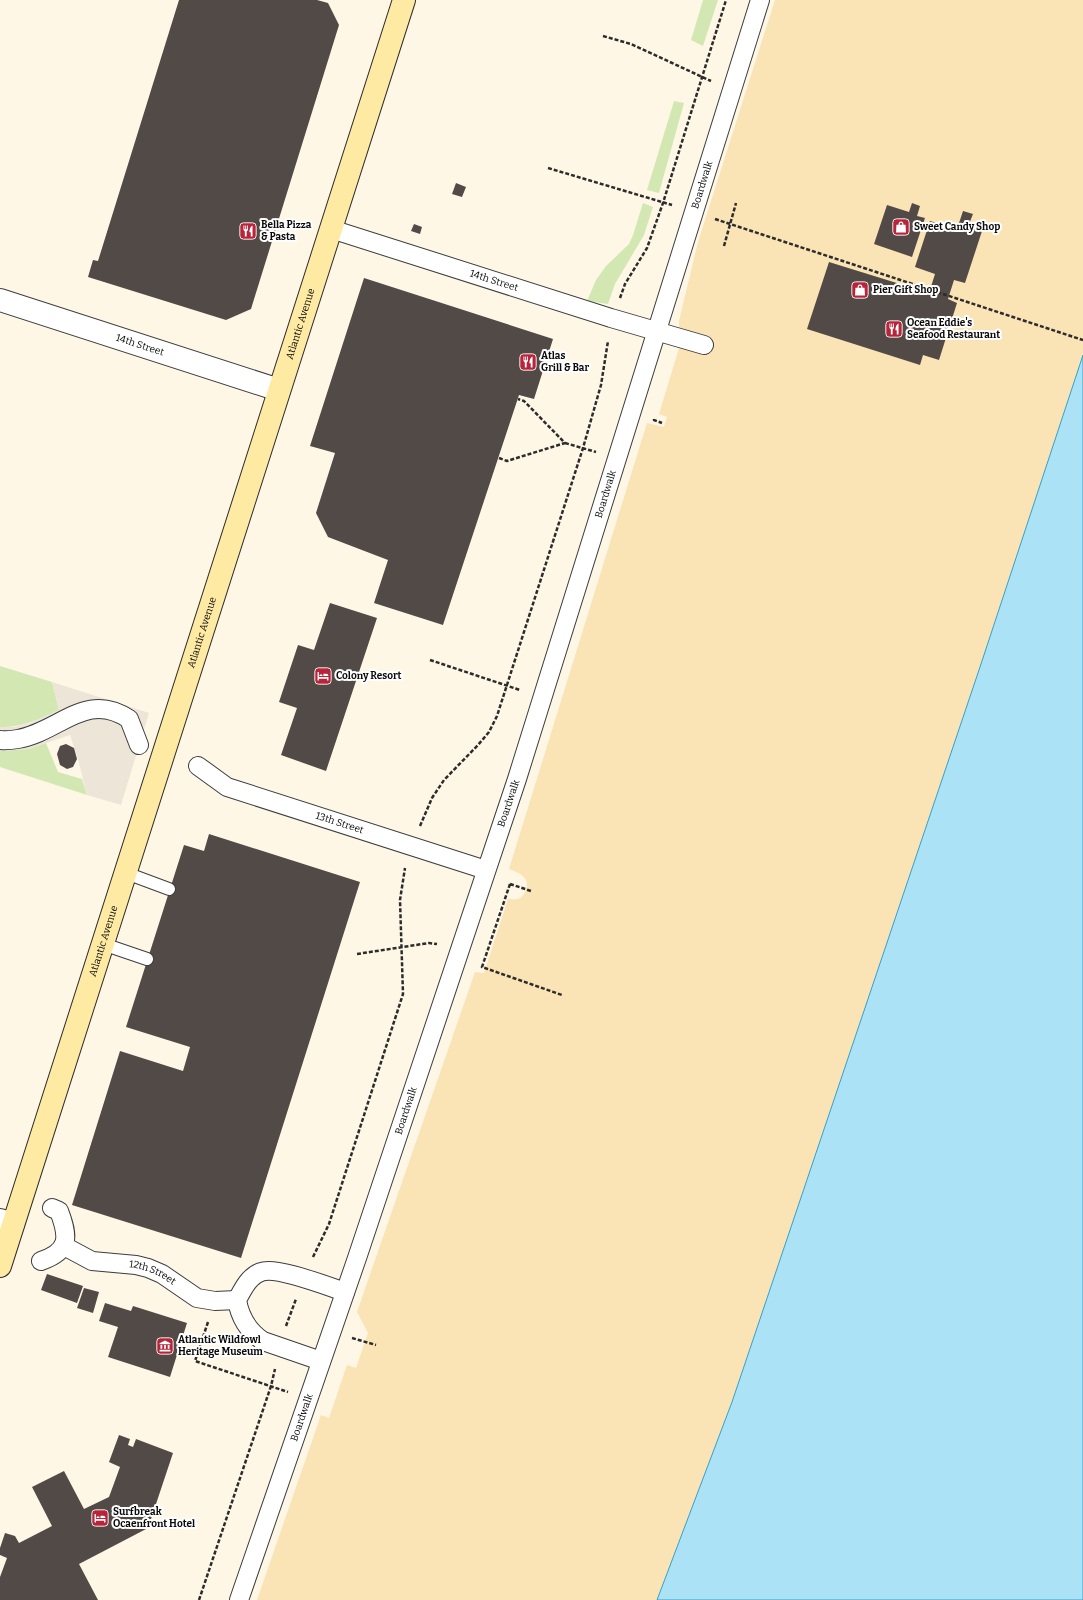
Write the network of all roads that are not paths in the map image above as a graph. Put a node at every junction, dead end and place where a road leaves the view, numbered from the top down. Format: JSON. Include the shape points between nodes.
{"nodes":[{"id":1,"x":404,"y":0,"type":"edge"},
{"id":2,"x":760,"y":0,"type":"edge"},
{"id":3,"x":331,"y":229,"type":"junction"},
{"id":4,"x":0,"y":300,"type":"edge"},
{"id":5,"x":658,"y":331,"type":"junction"},
{"id":6,"x":704,"y":345,"type":"dead end"},
{"id":7,"x":280,"y":390,"type":"junction"},
{"id":8,"x":0,"y":740,"type":"edge"},
{"id":9,"x":139,"y":745,"type":"dead end"},
{"id":10,"x":198,"y":766,"type":"dead end"},
{"id":11,"x":486,"y":870,"type":"junction"},
{"id":12,"x":126,"y":873,"type":"junction"},
{"id":13,"x":169,"y":889,"type":"dead end"},
{"id":14,"x":103,"y":944,"type":"junction"},
{"id":15,"x":147,"y":959,"type":"dead end"},
{"id":16,"x":52,"y":1208,"type":"dead end"},
{"id":17,"x":7,"y":1222,"type":"edge"},
{"id":18,"x":64,"y":1246,"type":"junction"},
{"id":19,"x":41,"y":1262,"type":"dead end"},
{"id":20,"x":0,"y":1266,"type":"edge"},
{"id":21,"x":345,"y":1292,"type":"junction"},
{"id":22,"x":237,"y":1300,"type":"junction"},
{"id":23,"x":321,"y":1361,"type":"junction"},
{"id":24,"x":239,"y":1600,"type":"edge"}],
"edges":[{"from":1,"to":3,"type":"main road","name":"Atlantic Avenue"},
{"from":2,"to":5,"type":"street","name":"Boardwalk"},
{"from":3,"to":5,"type":"street","name":"14th Street"},
{"from":3,"to":7,"type":"main road","name":"Atlantic Avenue"},
{"from":4,"to":7,"type":"street","name":"14th Street"},
{"from":5,"to":6,"type":"street","name":"14th Street"},
{"from":5,"to":11,"type":"street","name":"Boardwalk"},
{"from":7,"to":12,"type":"main road","name":"Atlantic Avenue"},
{"from":8,"to":9,"type":"street","via":[[30,737],[78,713],[98,708],[129,719]]},
{"from":10,"to":11,"type":"street","name":"13th Street","via":[[227,787]]},
{"from":11,"to":21,"type":"street","name":"Boardwalk"},
{"from":12,"to":13,"type":"lane"},
{"from":12,"to":14,"type":"main road","name":"Atlantic Avenue"},
{"from":14,"to":15,"type":"lane"},
{"from":14,"to":17,"type":"main road","name":"Atlantic Avenue"},
{"from":16,"to":18,"type":"street","via":[[60,1211],[65,1226]]},
{"from":17,"to":20,"type":"main road","name":"Atlantic Avenue"},
{"from":18,"to":19,"type":"street","via":[[59,1253]]},
{"from":18,"to":22,"type":"street","name":"12th Street","via":[[92,1262],[148,1268],[162,1274],[197,1298],[215,1301]]},
{"from":21,"to":22,"type":"street","via":[[274,1270],[261,1271],[252,1277]]},
{"from":21,"to":23,"type":"street","name":"Boardwalk"},
{"from":22,"to":23,"type":"street","via":[[245,1324],[256,1336],[279,1347]]},
{"from":23,"to":24,"type":"street","name":"Boardwalk"}]}
